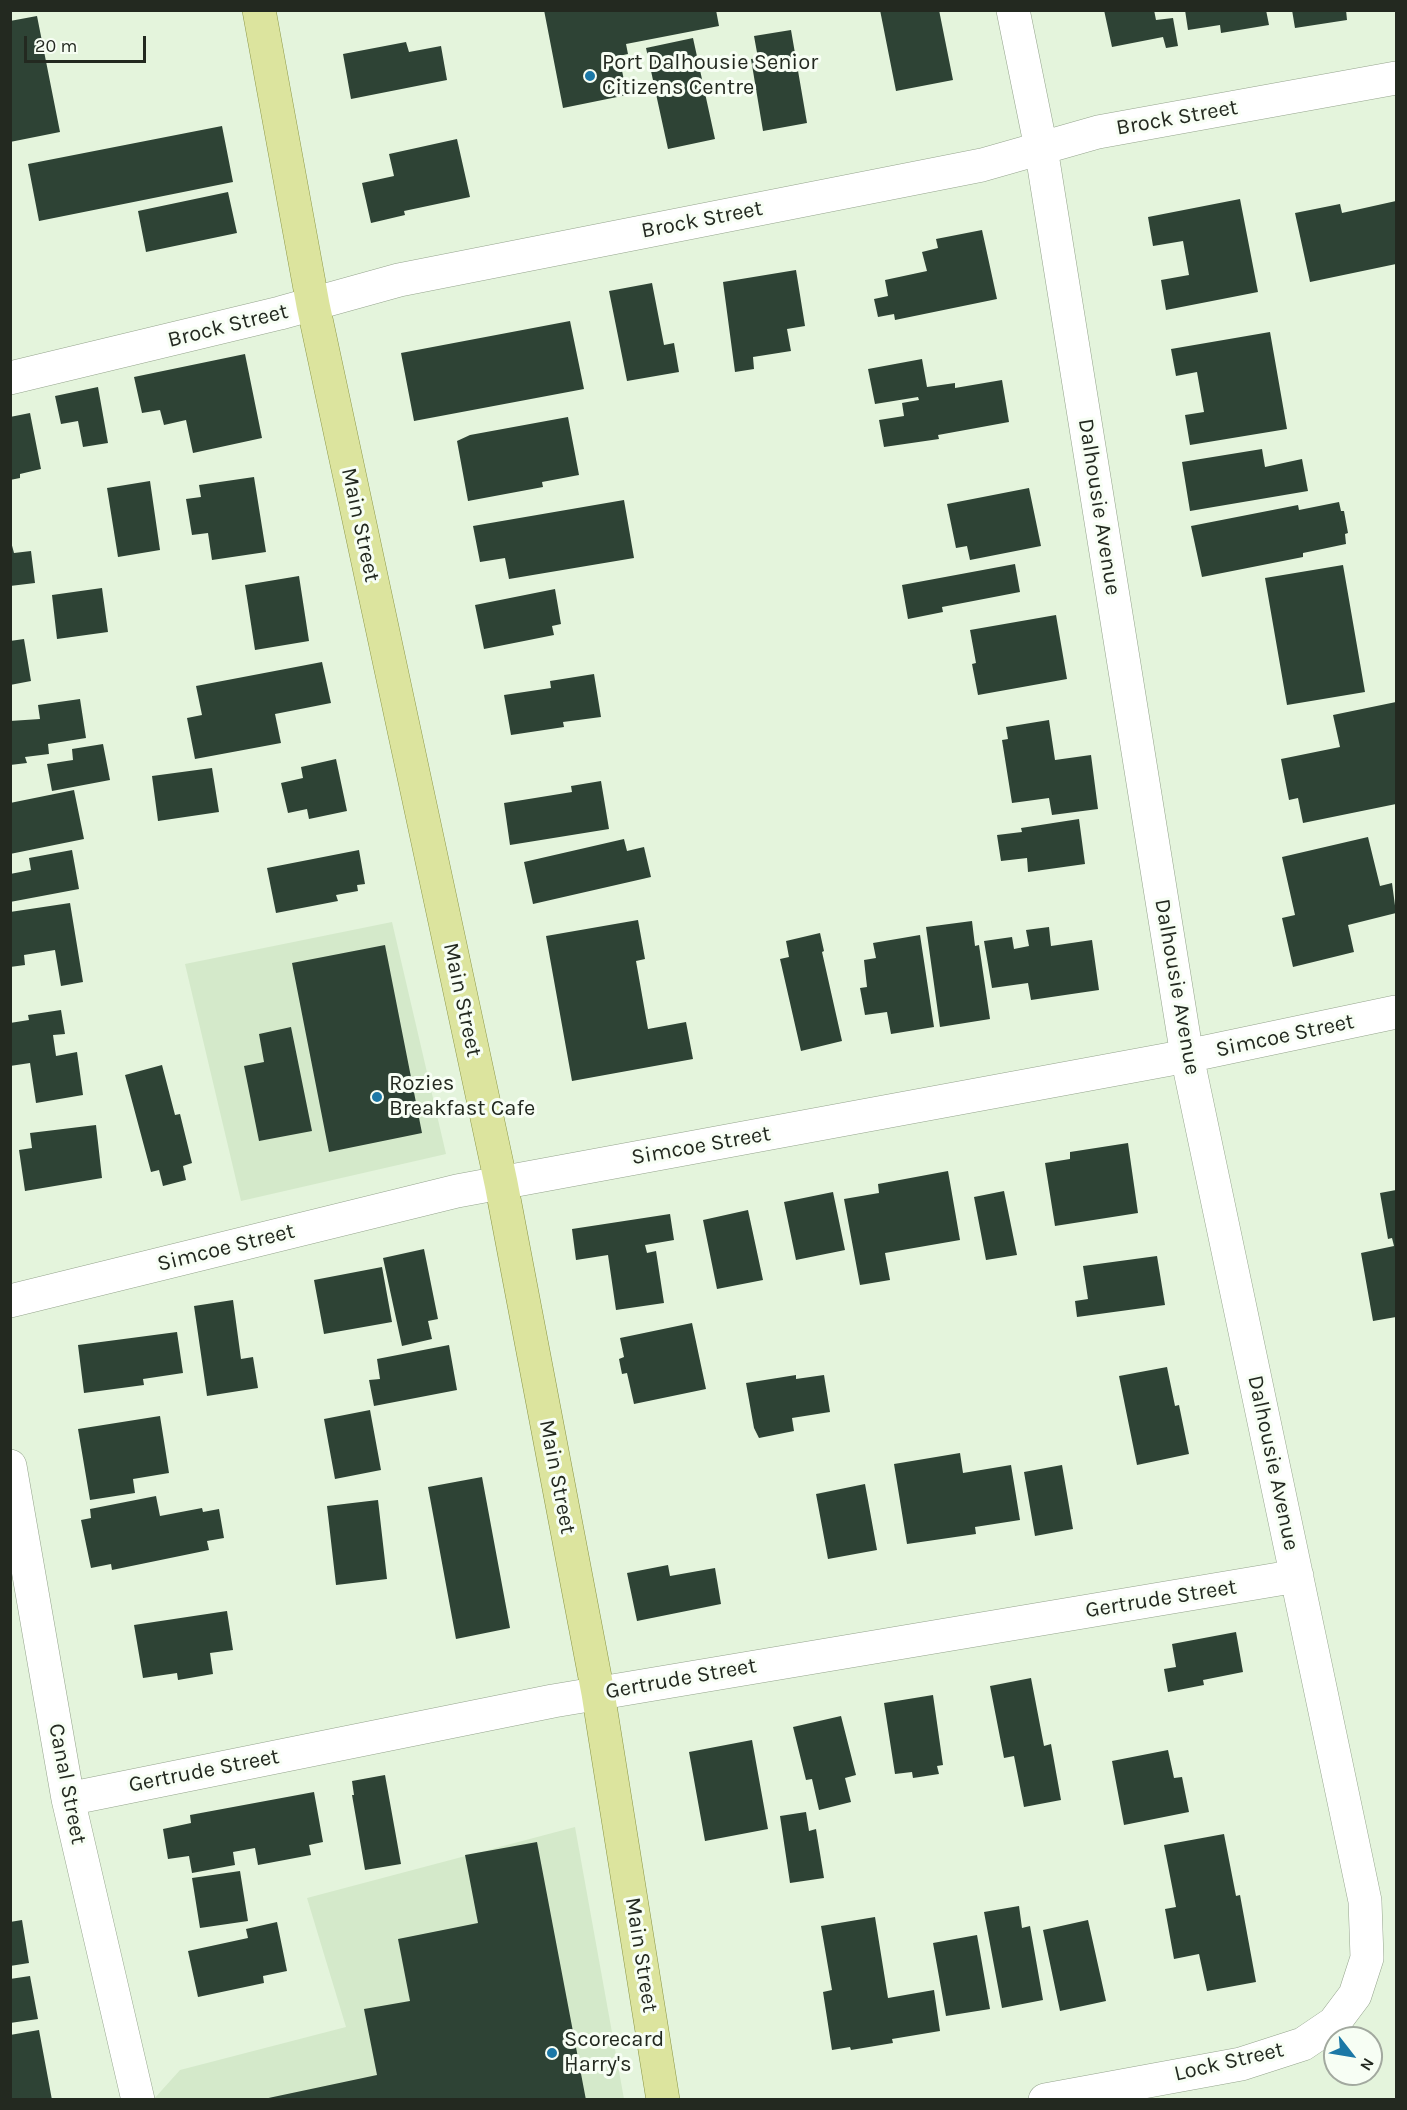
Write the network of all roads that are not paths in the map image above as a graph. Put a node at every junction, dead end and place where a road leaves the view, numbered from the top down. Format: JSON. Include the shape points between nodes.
{"nodes":[{"id":1,"x":259,"y":10,"type":"edge"},
{"id":2,"x":1013,"y":10,"type":"edge"},
{"id":3,"x":1396,"y":78,"type":"edge"},
{"id":4,"x":1041,"y":148,"type":"junction"},
{"id":5,"x":313,"y":305,"type":"junction"},
{"id":6,"x":10,"y":378,"type":"edge"},
{"id":7,"x":1396,"y":1012,"type":"edge"},
{"id":8,"x":1187,"y":1056,"type":"junction"},
{"id":9,"x":501,"y":1183,"type":"junction"},
{"id":10,"x":10,"y":1301,"type":"edge"},
{"id":11,"x":10,"y":1466,"type":"edge"},
{"id":12,"x":1297,"y":1576,"type":"junction"},
{"id":13,"x":598,"y":1693,"type":"junction"},
{"id":14,"x":68,"y":1799,"type":"junction"},
{"id":15,"x":1367,"y":1958,"type":"joint"},
{"id":16,"x":138,"y":2100,"type":"edge"},
{"id":17,"x":663,"y":2100,"type":"edge"},
{"id":18,"x":1045,"y":2100,"type":"edge"}],
"edges":[{"from":1,"to":5,"type":"main road","name":"Main Street"},
{"from":2,"to":4,"type":"street","name":"Dalhousie Avenue"},
{"from":3,"to":4,"type":"street","name":"Brock Street","via":[[1098,132]]},
{"from":4,"to":5,"type":"street","name":"Brock Street","via":[[982,165],[399,280]]},
{"from":4,"to":8,"type":"street","name":"Dalhousie Avenue"},
{"from":5,"to":6,"type":"street","name":"Brock Street"},
{"from":5,"to":9,"type":"main road","name":"Main Street"},
{"from":7,"to":8,"type":"street","name":"Simcoe Street"},
{"from":8,"to":9,"type":"street","name":"Simcoe Street"},
{"from":8,"to":12,"type":"street","name":"Dalhousie Avenue"},
{"from":9,"to":10,"type":"street","name":"Simcoe Street"},
{"from":9,"to":13,"type":"main road","name":"Main Street"},
{"from":11,"to":14,"type":"street","name":"Canal Street"},
{"from":12,"to":13,"type":"street","name":"Gertrude Street"},
{"from":12,"to":15,"type":"street","name":"Dalhousie Avenue","via":[[1365,1901]]},
{"from":13,"to":14,"type":"street","name":"Gertrude Street"},
{"from":13,"to":17,"type":"main road","name":"Main Street"},
{"from":14,"to":16,"type":"street","name":"Canal Street"},
{"from":15,"to":18,"type":"street","name":"Lock Street","via":[[1355,1995],[1334,2023],[1303,2044],[1241,2064]]}]}
